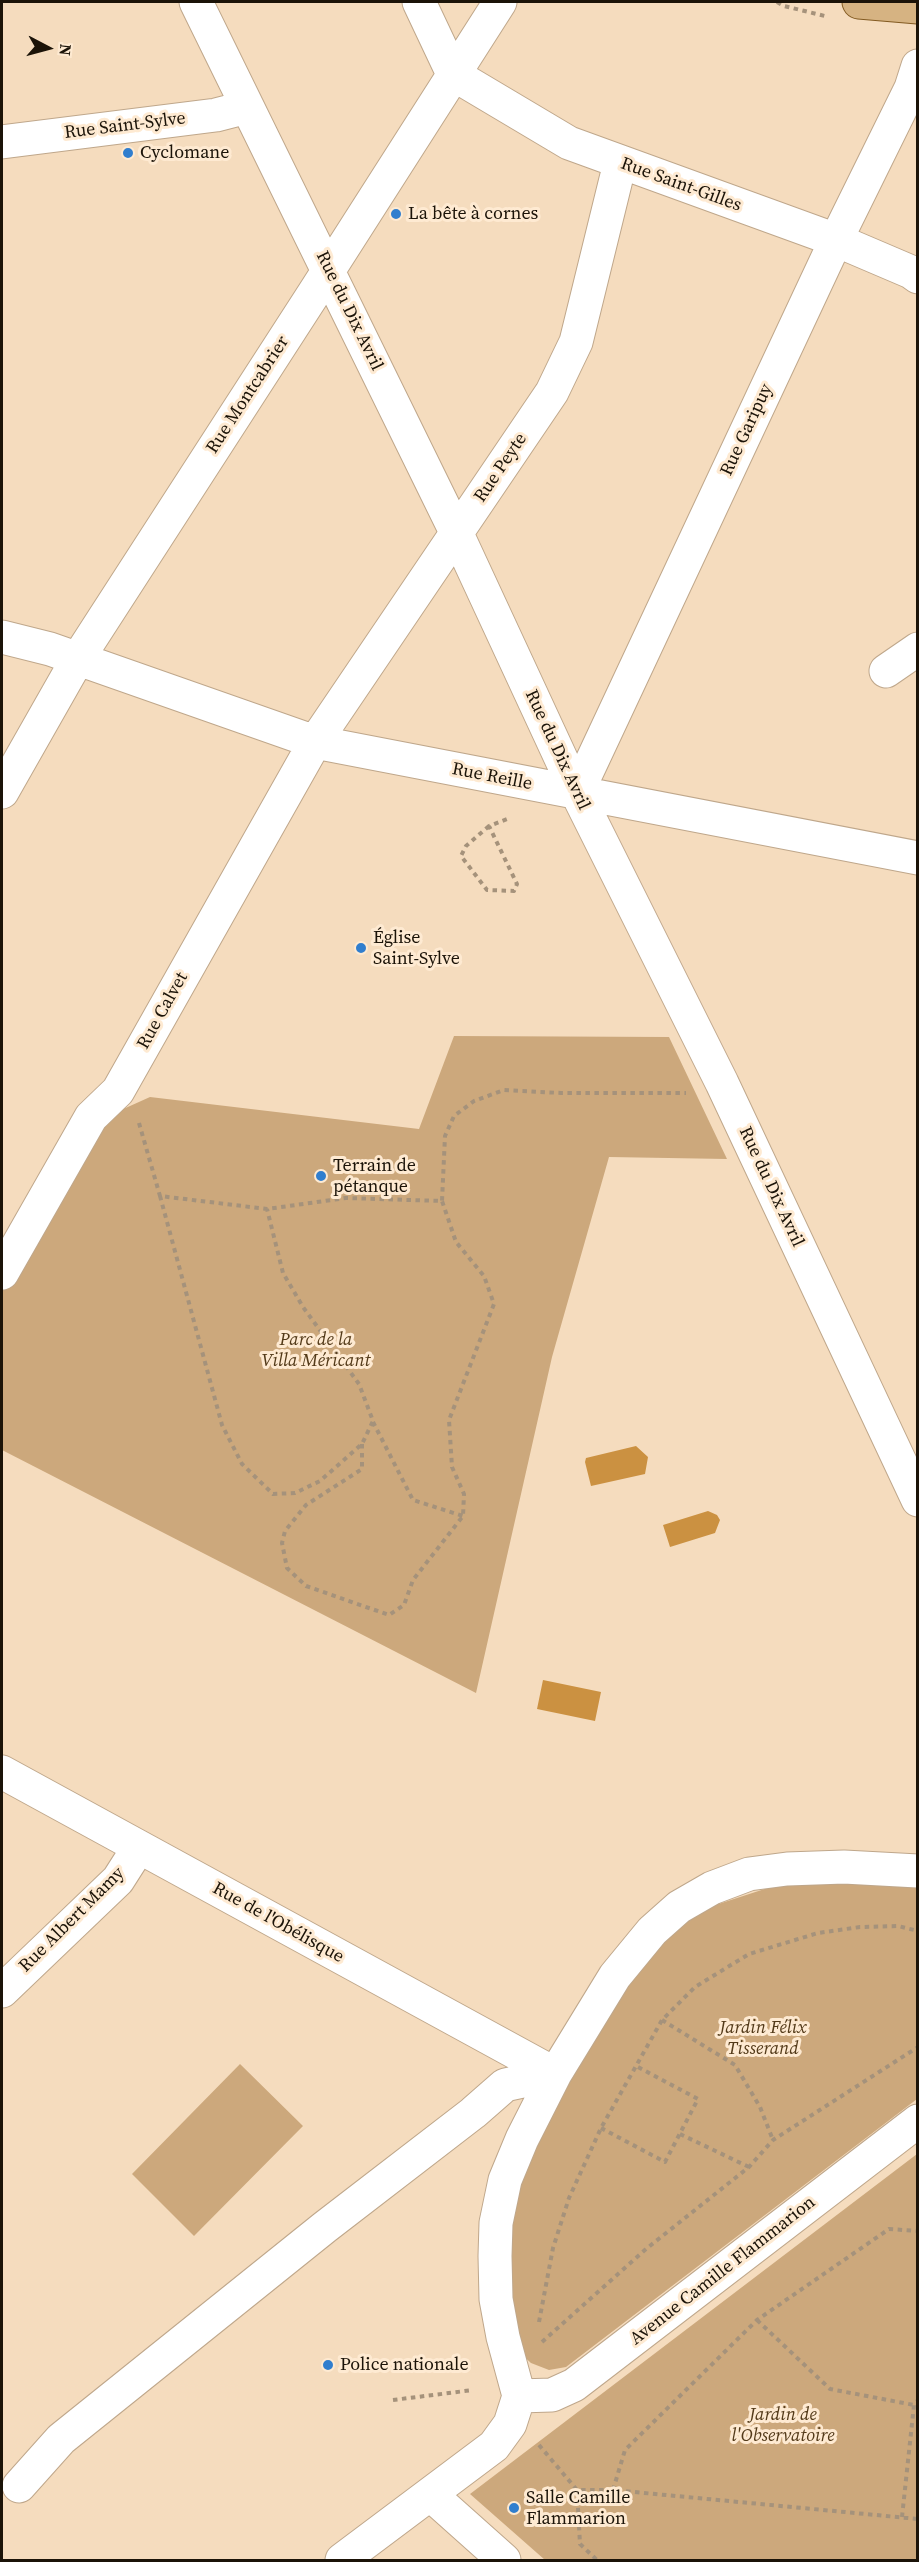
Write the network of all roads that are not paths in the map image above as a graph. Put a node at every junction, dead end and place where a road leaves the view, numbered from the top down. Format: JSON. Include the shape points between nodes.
{"nodes":[{"id":1,"x":196,"y":2,"type":"edge"},
{"id":2,"x":419,"y":2,"type":"edge"},
{"id":3,"x":500,"y":2,"type":"edge"},
{"id":4,"x":858,"y":2,"type":"edge"},
{"id":5,"x":916,"y":12,"type":"edge"},
{"id":6,"x":918,"y":66,"type":"edge"},
{"id":7,"x":453,"y":74,"type":"junction"},
{"id":8,"x":247,"y":106,"type":"junction"},
{"id":9,"x":2,"y":142,"type":"edge"},
{"id":10,"x":620,"y":163,"type":"junction"},
{"id":11,"x":836,"y":240,"type":"junction"},
{"id":12,"x":329,"y":270,"type":"junction"},
{"id":13,"x":918,"y":277,"type":"edge"},
{"id":14,"x":457,"y":534,"type":"junction"},
{"id":15,"x":2,"y":637,"type":"edge"},
{"id":16,"x":918,"y":649,"type":"edge"},
{"id":17,"x":77,"y":660,"type":"junction"},
{"id":18,"x":886,"y":671,"type":"dead end"},
{"id":19,"x":315,"y":742,"type":"junction"},
{"id":20,"x":2,"y":792,"type":"edge"},
{"id":21,"x":577,"y":794,"type":"junction"},
{"id":22,"x":918,"y":858,"type":"edge"},
{"id":23,"x":2,"y":1273,"type":"edge"},
{"id":24,"x":918,"y":1500,"type":"edge"},
{"id":25,"x":2,"y":1772,"type":"edge"},
{"id":26,"x":139,"y":1847,"type":"junction"},
{"id":27,"x":918,"y":1871,"type":"edge"},
{"id":28,"x":2,"y":1990,"type":"edge"},
{"id":29,"x":555,"y":2073,"type":"junction"},
{"id":30,"x":918,"y":2121,"type":"edge"},
{"id":31,"x":519,"y":2397,"type":"junction"},
{"id":32,"x":19,"y":2486,"type":"dead end"},
{"id":33,"x":430,"y":2494,"type":"junction"},
{"id":34,"x":342,"y":2560,"type":"edge"},
{"id":35,"x":504,"y":2560,"type":"edge"}],
"edges":[{"from":1,"to":8,"type":"street","name":"Rue du Dix Avril"},
{"from":2,"to":7,"type":"street"},
{"from":3,"to":7,"type":"street","name":"Rue Montcabrier"},
{"from":4,"to":5,"type":"main road"},
{"from":6,"to":11,"type":"street","name":"Rue Garipuy","via":[[911,88]]},
{"from":7,"to":10,"type":"street","name":"Rue Saint-Gilles","via":[[569,143]]},
{"from":7,"to":12,"type":"street","name":"Rue Montcabrier"},
{"from":8,"to":9,"type":"street","name":"Rue Saint-Sylve","via":[[216,115]]},
{"from":8,"to":12,"type":"street","name":"Rue du Dix Avril"},
{"from":10,"to":11,"type":"street","name":"Rue Saint-Gilles"},
{"from":10,"to":14,"type":"street","name":"Rue Peyte","via":[[576,342],[552,392]]},
{"from":11,"to":13,"type":"street","name":"Rue Saint-Gilles"},
{"from":11,"to":21,"type":"street","name":"Rue Garipuy"},
{"from":12,"to":14,"type":"street","name":"Rue du Dix Avril"},
{"from":12,"to":17,"type":"street","name":"Rue Montcabrier"},
{"from":14,"to":19,"type":"street","name":"Rue Peyte"},
{"from":14,"to":21,"type":"street","name":"Rue du Dix Avril"},
{"from":15,"to":17,"type":"street","name":"Rue Reille"},
{"from":16,"to":18,"type":"street"},
{"from":17,"to":19,"type":"street","name":"Rue Reille"},
{"from":17,"to":20,"type":"street","name":"Rue Montcabrier"},
{"from":19,"to":21,"type":"street","name":"Rue Reille"},
{"from":19,"to":23,"type":"street","name":"Rue Calvet","via":[[118,1091],[91,1116]]},
{"from":21,"to":22,"type":"street","name":"Rue Reille"},
{"from":21,"to":24,"type":"street","name":"Rue du Dix Avril","via":[[722,1083]]},
{"from":25,"to":26,"type":"street","name":"Rue de l'Obélisque"},
{"from":26,"to":28,"type":"street","name":"Rue Albert Mamy","via":[[118,1880]]},
{"from":26,"to":29,"type":"street","name":"Rue de l'Obélisque"},
{"from":27,"to":29,"type":"street","via":[[787,1869],[749,1874],[712,1888],[679,1907],[652,1931],[615,1977]]},
{"from":29,"to":31,"type":"street","via":[[505,2180],[496,2223],[496,2299]]},
{"from":29,"to":32,"type":"street","via":[[505,2085],[61,2439]]},
{"from":30,"to":31,"type":"street","name":"Avenue Camille Flammarion","via":[[574,2385],[552,2395]]},
{"from":31,"to":33,"type":"street","via":[[510,2424],[494,2446]]},
{"from":33,"to":34,"type":"street"},
{"from":33,"to":35,"type":"street"}]}
